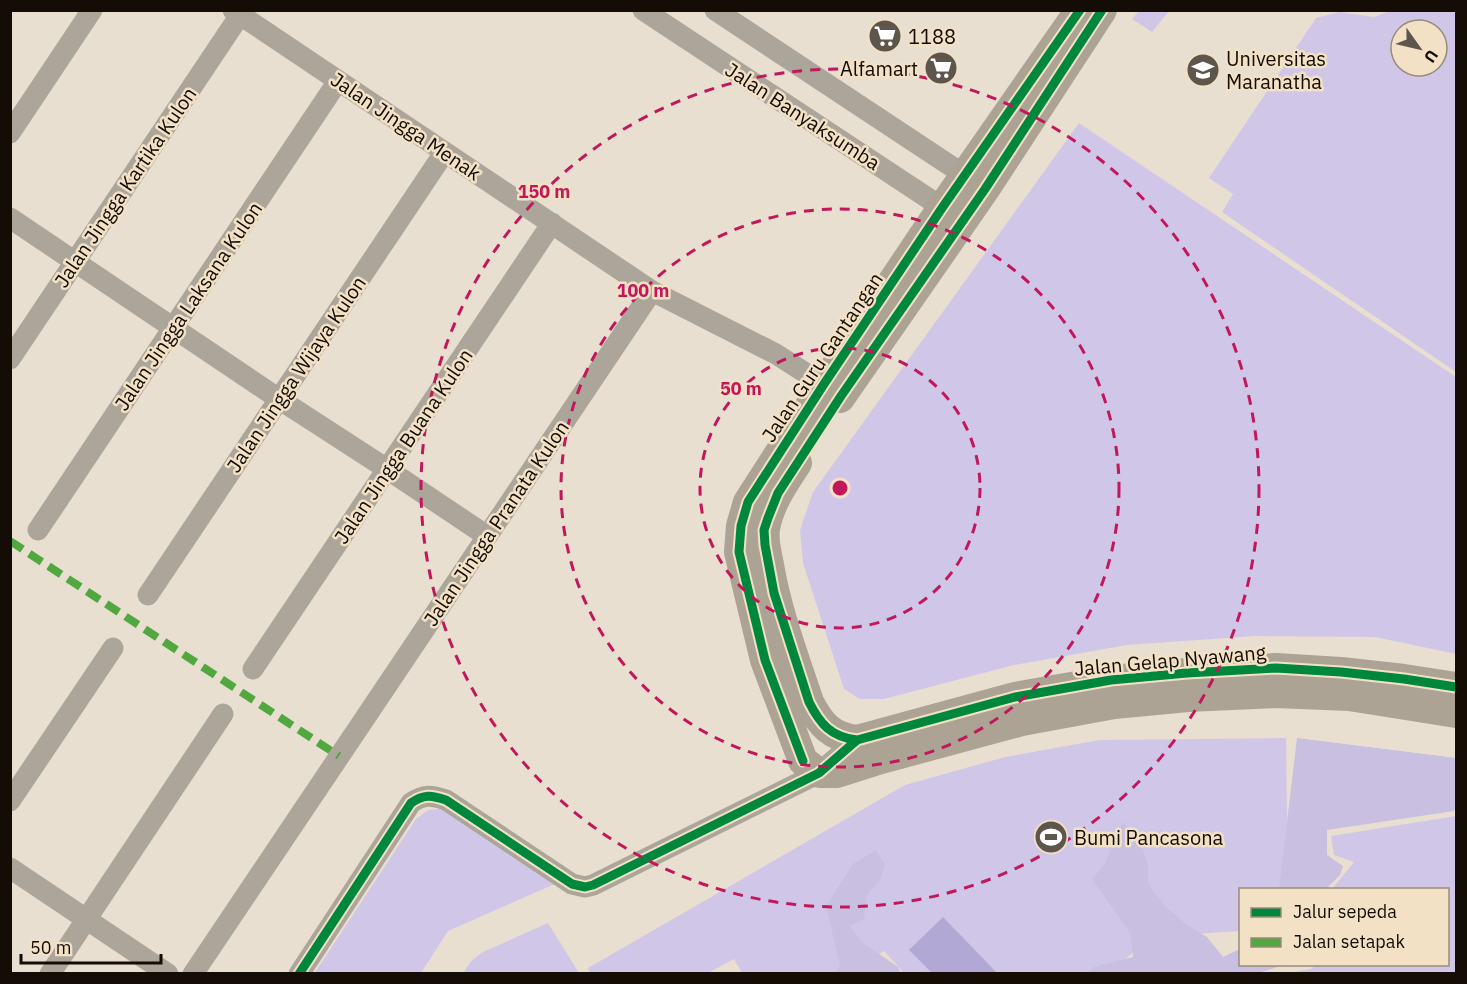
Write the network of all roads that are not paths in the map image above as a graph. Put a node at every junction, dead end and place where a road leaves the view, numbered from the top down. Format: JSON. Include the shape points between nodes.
{"nodes":[{"id":1,"x":92,"y":10,"type":"edge"},
{"id":2,"x":643,"y":10,"type":"edge"},
{"id":3,"x":715,"y":10,"type":"edge"},
{"id":4,"x":1080,"y":10,"type":"edge"},
{"id":5,"x":1102,"y":10,"type":"edge"},
{"id":6,"x":236,"y":13,"type":"edge"},
{"id":7,"x":338,"y":81,"type":"junction"},
{"id":8,"x":10,"y":133,"type":"edge"},
{"id":9,"x":444,"y":153,"type":"junction"},
{"id":10,"x":975,"y":182,"type":"junction"},
{"id":11,"x":952,"y":215,"type":"junction"},
{"id":12,"x":10,"y":218,"type":"edge"},
{"id":13,"x":552,"y":223,"type":"junction"},
{"id":14,"x":76,"y":261,"type":"junction"},
{"id":15,"x":652,"y":291,"type":"junction"},
{"id":16,"x":174,"y":327,"type":"junction"},
{"id":17,"x":10,"y":359,"type":"edge"},
{"id":18,"x":832,"y":390,"type":"junction"},
{"id":19,"x":279,"y":399,"type":"junction"},
{"id":20,"x":387,"y":469,"type":"junction"},
{"id":21,"x":38,"y":530,"type":"dead end"},
{"id":22,"x":487,"y":536,"type":"junction"},
{"id":23,"x":148,"y":595,"type":"dead end"},
{"id":24,"x":112,"y":648,"type":"dead end"},
{"id":25,"x":254,"y":669,"type":"dead end"},
{"id":26,"x":1456,"y":687,"type":"edge"},
{"id":27,"x":1456,"y":713,"type":"edge"},
{"id":28,"x":223,"y":714,"type":"dead end"},
{"id":29,"x":857,"y":740,"type":"junction"},
{"id":30,"x":811,"y":767,"type":"junction"},
{"id":31,"x":10,"y":801,"type":"edge"},
{"id":32,"x":10,"y":868,"type":"edge"},
{"id":33,"x":86,"y":919,"type":"junction"},
{"id":34,"x":50,"y":974,"type":"edge"},
{"id":35,"x":168,"y":974,"type":"edge"},
{"id":36,"x":193,"y":974,"type":"edge"},
{"id":37,"x":299,"y":974,"type":"edge"}],
"edges":[{"from":1,"to":8,"type":"street"},
{"from":2,"to":11,"type":"street","name":"Jalan Banyaksumba"},
{"from":3,"to":10,"type":"street","name":"Jalan Banyaksumba"},
{"from":4,"to":10,"type":"street","name":"Jalan Guru Gantangan"},
{"from":5,"to":10,"type":"street","name":"Jalan Guru Gantangan"},
{"from":6,"to":7,"type":"street","name":"Jalan Jingga Menak"},
{"from":6,"to":14,"type":"street","name":"Jalan Jingga Kartika Kulon"},
{"from":7,"to":9,"type":"street","name":"Jalan Jingga Menak"},
{"from":7,"to":16,"type":"street","name":"Jalan Jingga Laksana Kulon"},
{"from":9,"to":13,"type":"street","name":"Jalan Jingga Menak"},
{"from":9,"to":19,"type":"street","name":"Jalan Jingga Wijaya Kulon"},
{"from":10,"to":11,"type":"street","name":"Jalan Guru Gantangan"},
{"from":11,"to":18,"type":"street","name":"Jalan Guru Gantangan"},
{"from":12,"to":14,"type":"street"},
{"from":13,"to":15,"type":"street","name":"Jalan Jingga Menak"},
{"from":13,"to":20,"type":"street","name":"Jalan Jingga Buana Kulon"},
{"from":14,"to":16,"type":"street"},
{"from":14,"to":17,"type":"street","name":"Jalan Jingga Kartika Kulon"},
{"from":15,"to":18,"type":"street","name":"Jalan Jingga Menak","via":[[766,349]]},
{"from":15,"to":22,"type":"street","name":"Jalan Jingga Pranata Kulon"},
{"from":16,"to":19,"type":"street"},
{"from":16,"to":21,"type":"street","name":"Jalan Jingga Laksana Kulon"},
{"from":18,"to":29,"type":"street","name":"Jalan Guru Gantangan","via":[[778,493],[764,530],[765,545],[774,593],[809,702],[825,727],[844,739]]},
{"from":18,"to":30,"type":"street","name":"Jalan Guru Gantangan","via":[[748,502],[739,552],[765,660]]},
{"from":19,"to":20,"type":"street"},
{"from":19,"to":23,"type":"street","name":"Jalan Jingga Wijaya Kulon"},
{"from":20,"to":22,"type":"street"},
{"from":20,"to":25,"type":"street","name":"Jalan Jingga Buana Kulon"},
{"from":22,"to":36,"type":"street","name":"Jalan Jingga Pranata Kulon"},
{"from":24,"to":31,"type":"street"},
{"from":26,"to":29,"type":"street","name":"Jalan Gelap Nyawang","via":[[1276,668],[1187,673],[1111,680],[1015,697]]},
{"from":27,"to":30,"type":"street","name":"Jalan Gelap Nyawang","via":[[1349,696],[1276,693],[1188,697],[1114,704],[1022,721],[837,773]]},
{"from":28,"to":33,"type":"street"},
{"from":29,"to":30,"type":"street"},
{"from":30,"to":37,"type":"street","via":[[585,887],[572,884],[446,800],[420,797],[411,803]]},
{"from":32,"to":33,"type":"street"},
{"from":33,"to":34,"type":"street"},
{"from":33,"to":35,"type":"street"}]}
